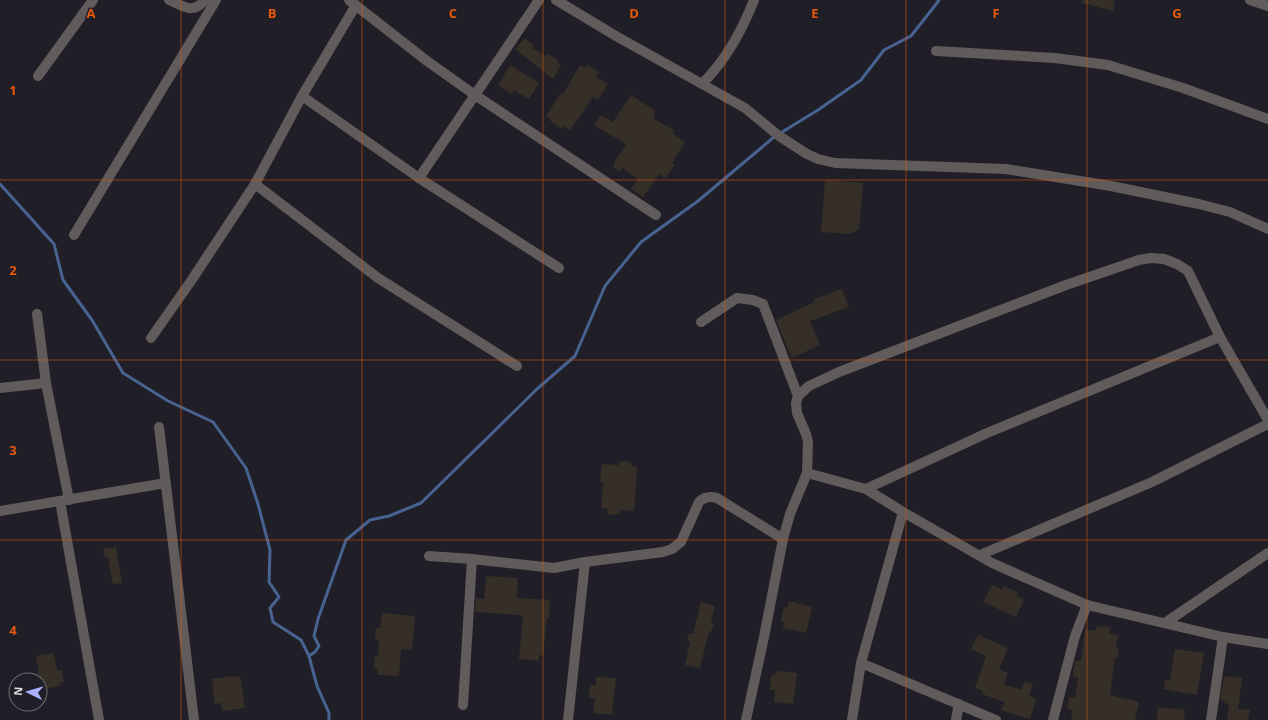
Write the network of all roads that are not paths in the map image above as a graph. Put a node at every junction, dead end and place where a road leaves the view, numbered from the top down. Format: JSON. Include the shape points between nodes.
{"nodes":[{"id":1,"x":94,"y":0,"type":"edge"},
{"id":2,"x":170,"y":0,"type":"edge"},
{"id":3,"x":205,"y":0,"type":"edge"},
{"id":4,"x":216,"y":0,"type":"edge"},
{"id":5,"x":539,"y":0,"type":"edge"},
{"id":6,"x":556,"y":0,"type":"edge"},
{"id":7,"x":754,"y":0,"type":"edge"},
{"id":8,"x":1250,"y":0,"type":"edge"},
{"id":9,"x":352,"y":3,"type":"edge"},
{"id":10,"x":1268,"y":6,"type":"edge"},
{"id":11,"x":936,"y":51,"type":"dead end"},
{"id":12,"x":38,"y":76,"type":"dead end"},
{"id":13,"x":702,"y":84,"type":"junction"},
{"id":14,"x":475,"y":95,"type":"junction"},
{"id":15,"x":302,"y":96,"type":"junction"},
{"id":16,"x":1268,"y":119,"type":"edge"},
{"id":17,"x":419,"y":178,"type":"junction"},
{"id":18,"x":255,"y":184,"type":"junction"},
{"id":19,"x":656,"y":215,"type":"dead end"},
{"id":20,"x":1268,"y":229,"type":"edge"},
{"id":21,"x":74,"y":235,"type":"dead end"},
{"id":22,"x":559,"y":268,"type":"dead end"},
{"id":23,"x":37,"y":314,"type":"dead end"},
{"id":24,"x":701,"y":322,"type":"dead end"},
{"id":25,"x":1220,"y":337,"type":"junction"},
{"id":26,"x":150,"y":338,"type":"dead end"},
{"id":27,"x":517,"y":366,"type":"dead end"},
{"id":28,"x":46,"y":383,"type":"junction"},
{"id":29,"x":0,"y":388,"type":"edge"},
{"id":30,"x":798,"y":396,"type":"junction"},
{"id":31,"x":1267,"y":418,"type":"edge"},
{"id":32,"x":159,"y":427,"type":"dead end"},
{"id":33,"x":807,"y":473,"type":"junction"},
{"id":34,"x":166,"y":484,"type":"junction"},
{"id":35,"x":866,"y":489,"type":"junction"},
{"id":36,"x":64,"y":500,"type":"junction"},
{"id":37,"x":0,"y":511,"type":"edge"},
{"id":38,"x":903,"y":512,"type":"junction"},
{"id":39,"x":783,"y":539,"type":"junction"},
{"id":40,"x":1268,"y":553,"type":"edge"},
{"id":41,"x":980,"y":555,"type":"junction"},
{"id":42,"x":429,"y":556,"type":"dead end"},
{"id":43,"x":472,"y":559,"type":"junction"},
{"id":44,"x":585,"y":562,"type":"junction"},
{"id":45,"x":1087,"y":605,"type":"junction"},
{"id":46,"x":1165,"y":623,"type":"junction"},
{"id":47,"x":1223,"y":637,"type":"junction"},
{"id":48,"x":1268,"y":644,"type":"edge"},
{"id":49,"x":862,"y":663,"type":"junction"},
{"id":50,"x":462,"y":704,"type":"dead end"},
{"id":51,"x":959,"y":704,"type":"junction"},
{"id":52,"x":99,"y":720,"type":"edge"},
{"id":53,"x":194,"y":720,"type":"edge"},
{"id":54,"x":568,"y":720,"type":"edge"},
{"id":55,"x":746,"y":720,"type":"edge"},
{"id":56,"x":852,"y":720,"type":"edge"},
{"id":57,"x":956,"y":720,"type":"edge"},
{"id":58,"x":996,"y":720,"type":"edge"},
{"id":59,"x":1053,"y":720,"type":"edge"},
{"id":60,"x":1211,"y":720,"type":"edge"}],
"edges":[{"from":1,"to":12,"type":"street"},
{"from":2,"to":3,"type":"street","via":[[186,8],[200,6]]},
{"from":4,"to":21,"type":"street"},
{"from":5,"to":14,"type":"street"},
{"from":6,"to":13,"type":"street"},
{"from":7,"to":13,"type":"street","via":[[726,56]]},
{"from":8,"to":10,"type":"street"},
{"from":9,"to":14,"type":"street"},
{"from":9,"to":15,"type":"street"},
{"from":11,"to":16,"type":"street","via":[[1055,58],[1108,65],[1183,88]]},
{"from":13,"to":20,"type":"street","via":[[745,108],[777,134],[818,159],[835,163],[1006,169],[1111,186],[1199,204],[1230,212]]},
{"from":14,"to":17,"type":"street"},
{"from":14,"to":19,"type":"street"},
{"from":15,"to":17,"type":"street"},
{"from":15,"to":18,"type":"street"},
{"from":17,"to":22,"type":"street"},
{"from":18,"to":26,"type":"street"},
{"from":18,"to":27,"type":"street","via":[[378,278]]},
{"from":23,"to":28,"type":"street"},
{"from":24,"to":30,"type":"street","via":[[737,298],[763,304]]},
{"from":25,"to":30,"type":"street","via":[[1188,271],[1164,259],[1151,258],[1066,285],[839,372],[809,386]]},
{"from":25,"to":31,"type":"street"},
{"from":25,"to":35,"type":"street","via":[[988,433]]},
{"from":28,"to":29,"type":"street"},
{"from":28,"to":36,"type":"street"},
{"from":30,"to":33,"type":"street","via":[[797,413],[808,442]]},
{"from":31,"to":41,"type":"street","via":[[1152,482]]},
{"from":32,"to":34,"type":"street"},
{"from":33,"to":35,"type":"street"},
{"from":33,"to":39,"type":"street"},
{"from":34,"to":36,"type":"street"},
{"from":34,"to":53,"type":"street"},
{"from":35,"to":38,"type":"street"},
{"from":36,"to":37,"type":"street"},
{"from":36,"to":52,"type":"street"},
{"from":38,"to":41,"type":"street"},
{"from":38,"to":49,"type":"street"},
{"from":39,"to":44,"type":"street","via":[[711,496],[699,502],[681,542],[672,550]]},
{"from":39,"to":55,"type":"street"},
{"from":40,"to":46,"type":"street"},
{"from":41,"to":45,"type":"street","via":[[992,563]]},
{"from":42,"to":43,"type":"street"},
{"from":43,"to":44,"type":"street","via":[[554,568]]},
{"from":43,"to":50,"type":"street"},
{"from":44,"to":54,"type":"street"},
{"from":45,"to":46,"type":"street"},
{"from":45,"to":59,"type":"street","via":[[1075,636]]},
{"from":46,"to":47,"type":"street"},
{"from":47,"to":48,"type":"street"},
{"from":47,"to":60,"type":"street"},
{"from":49,"to":51,"type":"street"},
{"from":49,"to":56,"type":"street"},
{"from":51,"to":57,"type":"street"},
{"from":51,"to":58,"type":"street"}]}
